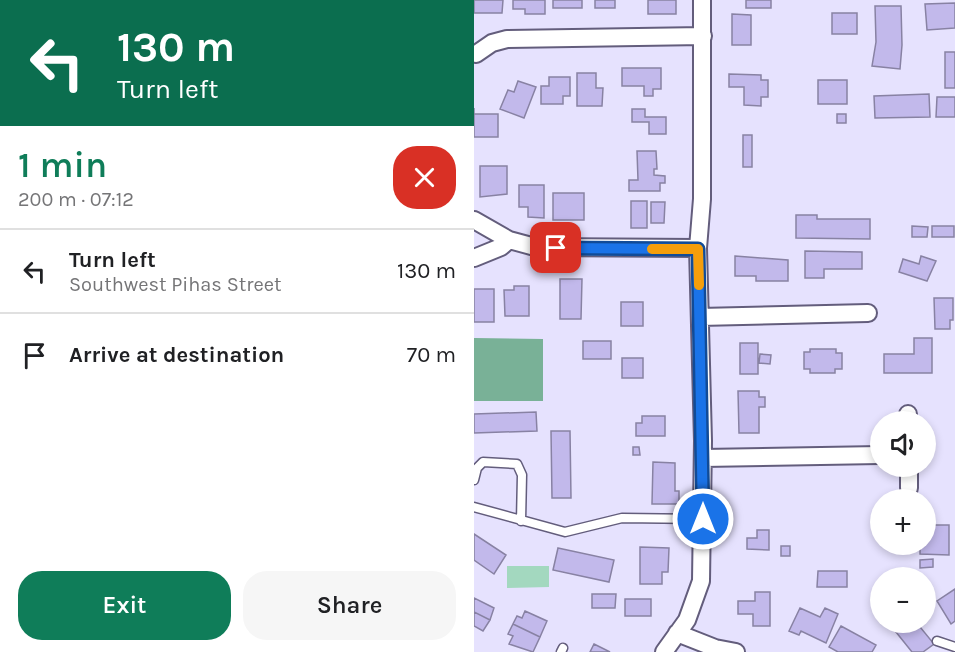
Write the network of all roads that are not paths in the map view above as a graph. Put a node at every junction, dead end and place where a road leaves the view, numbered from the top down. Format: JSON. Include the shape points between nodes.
{"nodes":[{"id":1,"x":702,"y":0,"type":"edge"},
{"id":2,"x":703,"y":36,"type":"junction"},
{"id":3,"x":476,"y":54,"type":"dead end"},
{"id":4,"x":474,"y":220,"type":"edge"},
{"id":5,"x":509,"y":240,"type":"junction"},
{"id":6,"x":698,"y":249,"type":"junction"},
{"id":7,"x":474,"y":258,"type":"edge"},
{"id":8,"x":868,"y":313,"type":"dead end"},
{"id":9,"x":700,"y":317,"type":"junction"},
{"id":10,"x":870,"y":455,"type":"edge"},
{"id":11,"x":703,"y":458,"type":"junction"},
{"id":12,"x":909,"y":477,"type":"edge"},
{"id":13,"x":474,"y":480,"type":"edge"},
{"id":14,"x":909,"y":488,"type":"dead end"},
{"id":15,"x":474,"y":507,"type":"edge"},
{"id":16,"x":703,"y":519,"type":"junction"},
{"id":17,"x":521,"y":521,"type":"junction"},
{"id":18,"x":677,"y":633,"type":"junction"},
{"id":19,"x":937,"y":641,"type":"dead end"},
{"id":20,"x":955,"y":647,"type":"edge"},
{"id":21,"x":664,"y":652,"type":"edge"},
{"id":22,"x":736,"y":652,"type":"edge"}],
"edges":[{"from":1,"to":2,"type":"street"},
{"from":2,"to":3,"type":"street","via":[[507,39]]},
{"from":2,"to":6,"type":"street"},
{"from":4,"to":5,"type":"street"},
{"from":5,"to":6,"type":"street","via":[[535,247]]},
{"from":5,"to":7,"type":"street"},
{"from":6,"to":9,"type":"street"},
{"from":8,"to":9,"type":"street"},
{"from":9,"to":11,"type":"street"},
{"from":10,"to":11,"type":"street"},
{"from":11,"to":16,"type":"street"},
{"from":12,"to":14,"type":"street"},
{"from":13,"to":17,"type":"lane","via":[[483,462],[517,464],[522,475]]},
{"from":15,"to":17,"type":"lane"},
{"from":16,"to":17,"type":"lane","via":[[622,518],[566,532]]},
{"from":16,"to":18,"type":"street","via":[[701,581],[687,620]]},
{"from":18,"to":21,"type":"street"},
{"from":18,"to":22,"type":"street"},
{"from":19,"to":20,"type":"lane"}]}
